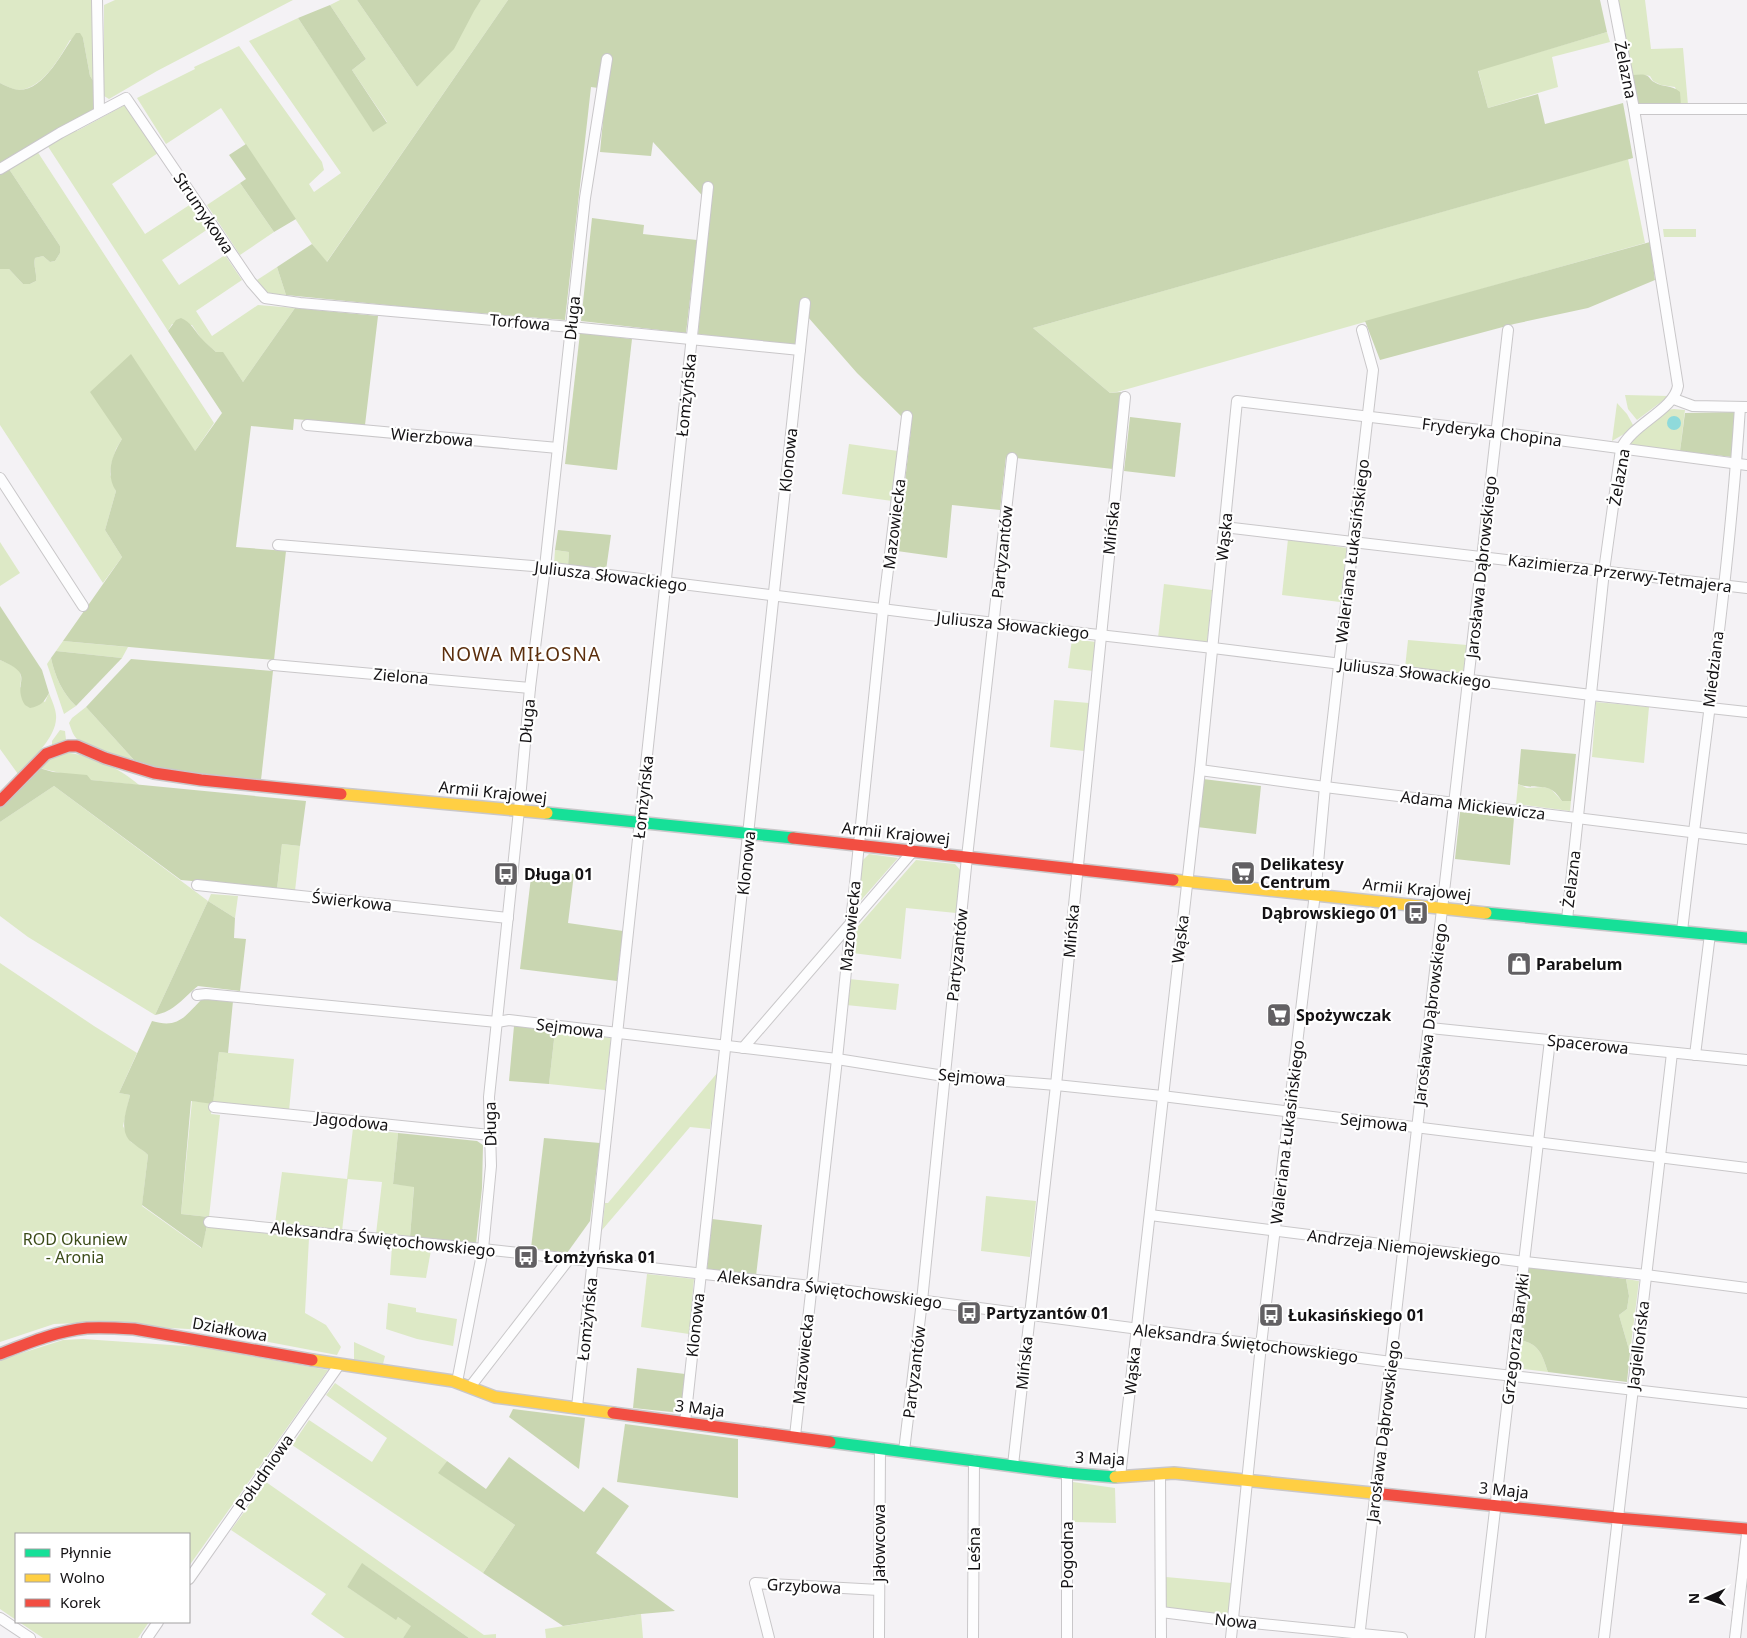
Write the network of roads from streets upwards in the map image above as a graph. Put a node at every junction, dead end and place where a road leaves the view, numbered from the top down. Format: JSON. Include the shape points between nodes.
{"nodes":[{"id":1,"x":98,"y":0,"type":"edge"},
{"id":2,"x":1613,"y":0,"type":"edge"},
{"id":3,"x":607,"y":59,"type":"dead end"},
{"id":4,"x":1747,"y":109,"type":"edge"},
{"id":5,"x":1634,"y":110,"type":"junction"},
{"id":6,"x":99,"y":111,"type":"junction"},
{"id":7,"x":0,"y":169,"type":"edge"},
{"id":8,"x":708,"y":187,"type":"dead end"},
{"id":9,"x":300,"y":303,"type":"joint"},
{"id":10,"x":805,"y":303,"type":"dead end"},
{"id":11,"x":571,"y":327,"type":"junction"},
{"id":12,"x":1362,"y":330,"type":"dead end"},
{"id":13,"x":1508,"y":330,"type":"dead end"},
{"id":14,"x":692,"y":339,"type":"junction"},
{"id":15,"x":800,"y":350,"type":"junction"},
{"id":16,"x":1125,"y":396,"type":"dead end"},
{"id":17,"x":1674,"y":399,"type":"junction"},
{"id":18,"x":1237,"y":401,"type":"joint"},
{"id":19,"x":1743,"y":407,"type":"edge"},
{"id":20,"x":907,"y":416,"type":"dead end"},
{"id":21,"x":1367,"y":417,"type":"junction"},
{"id":22,"x":307,"y":425,"type":"dead end"},
{"id":23,"x":1497,"y":432,"type":"junction"},
{"id":24,"x":558,"y":448,"type":"junction"},
{"id":25,"x":1621,"y":449,"type":"junction"},
{"id":26,"x":1012,"y":458,"type":"dead end"},
{"id":27,"x":1736,"y":463,"type":"junction"},
{"id":28,"x":1747,"y":465,"type":"edge"},
{"id":29,"x":0,"y":478,"type":"edge"},
{"id":30,"x":1224,"y":527,"type":"junction"},
{"id":31,"x":1353,"y":542,"type":"junction"},
{"id":32,"x":278,"y":545,"type":"dead end"},
{"id":33,"x":1481,"y":557,"type":"junction"},
{"id":34,"x":545,"y":567,"type":"junction"},
{"id":35,"x":1604,"y":571,"type":"junction"},
{"id":36,"x":666,"y":582,"type":"junction"},
{"id":37,"x":1724,"y":585,"type":"junction"},
{"id":38,"x":1747,"y":588,"type":"edge"},
{"id":39,"x":773,"y":596,"type":"junction"},
{"id":40,"x":83,"y":606,"type":"dead end"},
{"id":41,"x":883,"y":610,"type":"junction"},
{"id":42,"x":994,"y":623,"type":"junction"},
{"id":43,"x":1102,"y":635,"type":"junction"},
{"id":44,"x":1213,"y":648,"type":"junction"},
{"id":45,"x":1339,"y":664,"type":"junction"},
{"id":46,"x":273,"y":665,"type":"dead end"},
{"id":47,"x":1468,"y":680,"type":"junction"},
{"id":48,"x":530,"y":688,"type":"junction"},
{"id":49,"x":1591,"y":695,"type":"junction"},
{"id":50,"x":1708,"y":707,"type":"junction"},
{"id":51,"x":1747,"y":712,"type":"edge"},
{"id":52,"x":1200,"y":770,"type":"junction"},
{"id":53,"x":1325,"y":787,"type":"junction"},
{"id":54,"x":0,"y":801,"type":"edge"},
{"id":55,"x":1454,"y":803,"type":"junction"},
{"id":56,"x":519,"y":810,"type":"junction"},
{"id":57,"x":1578,"y":817,"type":"junction"},
{"id":58,"x":640,"y":822,"type":"junction"},
{"id":59,"x":1693,"y":832,"type":"junction"},
{"id":60,"x":749,"y":833,"type":"junction"},
{"id":61,"x":1747,"y":839,"type":"edge"},
{"id":62,"x":858,"y":844,"type":"junction"},
{"id":63,"x":912,"y":851,"type":"junction"},
{"id":64,"x":967,"y":857,"type":"junction"},
{"id":65,"x":1077,"y":868,"type":"junction"},
{"id":66,"x":1186,"y":881,"type":"junction"},
{"id":67,"x":197,"y":885,"type":"dead end"},
{"id":68,"x":1315,"y":895,"type":"junction"},
{"id":69,"x":1443,"y":909,"type":"junction"},
{"id":70,"x":508,"y":918,"type":"junction"},
{"id":71,"x":1566,"y":920,"type":"junction"},
{"id":72,"x":850,"y":926,"type":"junction"},
{"id":73,"x":1682,"y":931,"type":"junction"},
{"id":74,"x":1710,"y":934,"type":"junction"},
{"id":75,"x":1747,"y":938,"type":"edge"},
{"id":76,"x":197,"y":995,"type":"dead end"},
{"id":77,"x":497,"y":1022,"type":"junction"},
{"id":78,"x":1430,"y":1028,"type":"junction"},
{"id":79,"x":616,"y":1034,"type":"junction"},
{"id":80,"x":1550,"y":1040,"type":"junction"},
{"id":81,"x":727,"y":1046,"type":"junction"},
{"id":82,"x":743,"y":1048,"type":"junction"},
{"id":83,"x":1672,"y":1053,"type":"junction"},
{"id":84,"x":1695,"y":1055,"type":"junction"},
{"id":85,"x":837,"y":1059,"type":"junction"},
{"id":86,"x":1747,"y":1060,"type":"edge"},
{"id":87,"x":944,"y":1076,"type":"junction"},
{"id":88,"x":1056,"y":1085,"type":"junction"},
{"id":89,"x":1162,"y":1096,"type":"junction"},
{"id":90,"x":214,"y":1107,"type":"dead end"},
{"id":91,"x":1289,"y":1112,"type":"junction"},
{"id":92,"x":1417,"y":1126,"type":"junction"},
{"id":93,"x":490,"y":1135,"type":"junction"},
{"id":94,"x":1539,"y":1141,"type":"junction"},
{"id":95,"x":1660,"y":1156,"type":"junction"},
{"id":96,"x":1747,"y":1168,"type":"edge"},
{"id":97,"x":1150,"y":1215,"type":"junction"},
{"id":98,"x":209,"y":1222,"type":"dead end"},
{"id":99,"x":1275,"y":1231,"type":"junction"},
{"id":100,"x":1404,"y":1246,"type":"junction"},
{"id":101,"x":483,"y":1249,"type":"junction"},
{"id":102,"x":569,"y":1259,"type":"junction"},
{"id":103,"x":593,"y":1261,"type":"junction"},
{"id":104,"x":1525,"y":1262,"type":"junction"},
{"id":105,"x":700,"y":1274,"type":"junction"},
{"id":106,"x":1646,"y":1275,"type":"junction"},
{"id":107,"x":811,"y":1286,"type":"junction"},
{"id":108,"x":1747,"y":1288,"type":"edge"},
{"id":109,"x":922,"y":1300,"type":"junction"},
{"id":110,"x":1029,"y":1314,"type":"junction"},
{"id":111,"x":1137,"y":1329,"type":"junction"},
{"id":112,"x":1261,"y":1345,"type":"junction"},
{"id":113,"x":0,"y":1354,"type":"edge"},
{"id":114,"x":1391,"y":1362,"type":"junction"},
{"id":115,"x":339,"y":1366,"type":"junction"},
{"id":116,"x":1510,"y":1376,"type":"junction"},
{"id":117,"x":457,"y":1382,"type":"junction"},
{"id":118,"x":470,"y":1387,"type":"junction"},
{"id":119,"x":1632,"y":1389,"type":"junction"},
{"id":120,"x":1747,"y":1403,"type":"edge"},
{"id":121,"x":577,"y":1407,"type":"junction"},
{"id":122,"x":685,"y":1422,"type":"junction"},
{"id":123,"x":794,"y":1436,"type":"junction"},
{"id":124,"x":880,"y":1448,"type":"junction"},
{"id":125,"x":904,"y":1451,"type":"junction"},
{"id":126,"x":974,"y":1460,"type":"junction"},
{"id":127,"x":1013,"y":1465,"type":"junction"},
{"id":128,"x":1067,"y":1473,"type":"junction"},
{"id":129,"x":1160,"y":1474,"type":"junction"},
{"id":130,"x":1120,"y":1478,"type":"junction"},
{"id":131,"x":1248,"y":1480,"type":"junction"},
{"id":132,"x":1376,"y":1493,"type":"junction"},
{"id":133,"x":1497,"y":1506,"type":"junction"},
{"id":134,"x":1617,"y":1518,"type":"junction"},
{"id":135,"x":1747,"y":1529,"type":"edge"},
{"id":136,"x":1747,"y":1534,"type":"edge"},
{"id":137,"x":190,"y":1578,"type":"edge"},
{"id":138,"x":879,"y":1590,"type":"junction"},
{"id":139,"x":1161,"y":1612,"type":"junction"},
{"id":140,"x":0,"y":1618,"type":"edge"},
{"id":141,"x":1233,"y":1621,"type":"junction"},
{"id":142,"x":157,"y":1623,"type":"edge"},
{"id":143,"x":1359,"y":1635,"type":"edge"},
{"id":144,"x":30,"y":1638,"type":"edge"},
{"id":145,"x":147,"y":1638,"type":"edge"},
{"id":146,"x":769,"y":1638,"type":"edge"},
{"id":147,"x":879,"y":1638,"type":"edge"},
{"id":148,"x":973,"y":1638,"type":"edge"},
{"id":149,"x":1066,"y":1638,"type":"edge"},
{"id":150,"x":1161,"y":1638,"type":"edge"},
{"id":151,"x":1231,"y":1638,"type":"edge"},
{"id":152,"x":1402,"y":1638,"type":"edge"},
{"id":153,"x":1480,"y":1638,"type":"edge"},
{"id":154,"x":1604,"y":1638,"type":"edge"},
{"id":155,"x":1735,"y":1638,"type":"edge"}],
"edges":[{"from":1,"to":6,"type":"street"},
{"from":2,"to":5,"type":"street","name":"Żelazna"},
{"from":3,"to":11,"type":"street","name":"Długa","via":[[585,198]]},
{"from":4,"to":5,"type":"street"},
{"from":5,"to":17,"type":"street","name":"Żelazna","via":[[1678,386]]},
{"from":6,"to":7,"type":"street"},
{"from":6,"to":9,"type":"street","name":"Strumykowa","via":[[126,98],[258,292],[265,298]]},
{"from":8,"to":14,"type":"street","name":"Łomżyńska"},
{"from":9,"to":11,"type":"street","name":"Torfowa"},
{"from":10,"to":15,"type":"street","name":"Klonowa"},
{"from":11,"to":14,"type":"street","name":"Torfowa"},
{"from":11,"to":24,"type":"street","name":"Długa"},
{"from":12,"to":21,"type":"street","name":"Waleriana Łukasińskiego","via":[[1373,370]]},
{"from":13,"to":23,"type":"street","name":"Jarosława Dąbrowskiego"},
{"from":14,"to":15,"type":"street","name":"Torfowa"},
{"from":14,"to":36,"type":"street","name":"Łomżyńska"},
{"from":15,"to":39,"type":"street","name":"Klonowa"},
{"from":16,"to":43,"type":"street","name":"Mińska"},
{"from":17,"to":19,"type":"street","via":[[1693,406]]},
{"from":17,"to":25,"type":"street","name":"Żelazna","via":[[1629,437]]},
{"from":18,"to":21,"type":"street","name":"Fryderyka Chopina"},
{"from":18,"to":30,"type":"street","name":"Wąska"},
{"from":19,"to":27,"type":"street","name":"Miedziana"},
{"from":20,"to":41,"type":"street","name":"Mazowiecka"},
{"from":21,"to":23,"type":"street","name":"Fryderyka Chopina"},
{"from":21,"to":31,"type":"street","name":"Waleriana Łukasińskiego"},
{"from":22,"to":24,"type":"street","name":"Wierzbowa"},
{"from":23,"to":25,"type":"street","name":"Fryderyka Chopina"},
{"from":23,"to":33,"type":"street","name":"Jarosława Dąbrowskiego"},
{"from":24,"to":34,"type":"street","name":"Długa"},
{"from":25,"to":27,"type":"street","name":"Fryderyka Chopina"},
{"from":25,"to":35,"type":"street","name":"Żelazna"},
{"from":26,"to":42,"type":"street","name":"Partyzantów"},
{"from":27,"to":28,"type":"street","name":"Fryderyka Chopina"},
{"from":27,"to":37,"type":"street","name":"Miedziana"},
{"from":29,"to":40,"type":"street"},
{"from":30,"to":31,"type":"street","name":"Kazimierza Przerwy-Tetmajera"},
{"from":30,"to":44,"type":"street","name":"Wąska"},
{"from":31,"to":33,"type":"street","name":"Kazimierza Przerwy-Tetmajera"},
{"from":31,"to":45,"type":"street","name":"Waleriana Łukasińskiego"},
{"from":32,"to":34,"type":"street","name":"Juliusza Słowackiego"},
{"from":33,"to":35,"type":"street","name":"Kazimierza Przerwy-Tetmajera"},
{"from":33,"to":47,"type":"street","name":"Jarosława Dąbrowskiego"},
{"from":34,"to":36,"type":"street","name":"Juliusza Słowackiego"},
{"from":34,"to":48,"type":"street","name":"Długa"},
{"from":35,"to":37,"type":"street","name":"Kazimierza Przerwy-Tetmajera"},
{"from":35,"to":49,"type":"street","name":"Żelazna"},
{"from":36,"to":39,"type":"street","name":"Juliusza Słowackiego"},
{"from":36,"to":58,"type":"street","name":"Łomżyńska"},
{"from":37,"to":38,"type":"street","name":"Kazimierza Przerwy-Tetmajera"},
{"from":37,"to":50,"type":"street","name":"Miedziana"},
{"from":39,"to":41,"type":"street","name":"Juliusza Słowackiego"},
{"from":39,"to":60,"type":"street","name":"Klonowa"},
{"from":41,"to":42,"type":"street","name":"Juliusza Słowackiego"},
{"from":41,"to":62,"type":"street","name":"Mazowiecka"},
{"from":42,"to":43,"type":"street","name":"Juliusza Słowackiego"},
{"from":42,"to":64,"type":"street","name":"Partyzantów"},
{"from":43,"to":44,"type":"street","name":"Juliusza Słowackiego"},
{"from":43,"to":65,"type":"street","name":"Mińska"},
{"from":44,"to":45,"type":"street","name":"Juliusza Słowackiego"},
{"from":44,"to":52,"type":"street","name":"Wąska"},
{"from":45,"to":47,"type":"street","name":"Juliusza Słowackiego"},
{"from":45,"to":53,"type":"street","name":"Waleriana Łukasińskiego"},
{"from":46,"to":48,"type":"street","name":"Zielona"},
{"from":47,"to":49,"type":"street","name":"Juliusza Słowackiego"},
{"from":47,"to":55,"type":"street","name":"Jarosława Dąbrowskiego"},
{"from":48,"to":56,"type":"street","name":"Długa"},
{"from":49,"to":50,"type":"street","name":"Juliusza Słowackiego"},
{"from":49,"to":57,"type":"street","name":"Żelazna"},
{"from":50,"to":51,"type":"street","name":"Juliusza Słowackiego"},
{"from":50,"to":59,"type":"street","name":"Miedziana"},
{"from":52,"to":53,"type":"street","name":"Adama Mickiewicza"},
{"from":52,"to":66,"type":"street","name":"Wąska"},
{"from":53,"to":55,"type":"street","name":"Adama Mickiewicza"},
{"from":53,"to":68,"type":"street","name":"Waleriana Łukasińskiego"},
{"from":54,"to":56,"type":"street","name":"Armii Krajowej","via":[[46,754],[77,746],[154,773],[201,780]]},
{"from":55,"to":57,"type":"street","name":"Adama Mickiewicza"},
{"from":55,"to":69,"type":"street","name":"Jarosława Dąbrowskiego"},
{"from":56,"to":58,"type":"street","name":"Armii Krajowej"},
{"from":56,"to":70,"type":"street","name":"Długa"},
{"from":57,"to":59,"type":"street","name":"Adama Mickiewicza"},
{"from":57,"to":71,"type":"street","name":"Żelazna"},
{"from":58,"to":60,"type":"street","name":"Armii Krajowej"},
{"from":58,"to":79,"type":"street","name":"Łomżyńska"},
{"from":59,"to":61,"type":"street","name":"Adama Mickiewicza"},
{"from":59,"to":73,"type":"street","name":"Miedziana"},
{"from":60,"to":62,"type":"street","name":"Armii Krajowej"},
{"from":60,"to":81,"type":"street","name":"Klonowa"},
{"from":62,"to":63,"type":"street","name":"Armii Krajowej"},
{"from":62,"to":72,"type":"street","name":"Mazowiecka"},
{"from":63,"to":64,"type":"street","name":"Armii Krajowej"},
{"from":63,"to":72,"type":"street"},
{"from":64,"to":65,"type":"street","name":"Armii Krajowej"},
{"from":64,"to":87,"type":"street","name":"Partyzantów"},
{"from":65,"to":66,"type":"street","name":"Armii Krajowej"},
{"from":65,"to":88,"type":"street","name":"Mińska"},
{"from":66,"to":68,"type":"street","name":"Armii Krajowej"},
{"from":66,"to":89,"type":"street","name":"Wąska"},
{"from":67,"to":70,"type":"street","name":"Świerkowa"},
{"from":68,"to":69,"type":"street","name":"Armii Krajowej"},
{"from":68,"to":91,"type":"street","name":"Waleriana Łukasińskiego"},
{"from":69,"to":71,"type":"street","name":"Armii Krajowej"},
{"from":69,"to":78,"type":"street","name":"Jarosława Dąbrowskiego"},
{"from":70,"to":77,"type":"street","name":"Długa"},
{"from":71,"to":73,"type":"street","name":"Armii Krajowej"},
{"from":72,"to":82,"type":"street"},
{"from":72,"to":85,"type":"street","name":"Mazowiecka"},
{"from":73,"to":74,"type":"street","name":"Armii Krajowej"},
{"from":74,"to":75,"type":"street","name":"Armii Krajowej"},
{"from":74,"to":84,"type":"street"},
{"from":76,"to":77,"type":"street","name":"Sejmowa"},
{"from":77,"to":79,"type":"street","name":"Sejmowa","via":[[508,1020]]},
{"from":77,"to":93,"type":"street","name":"Długa","via":[[489,1097]]},
{"from":78,"to":80,"type":"street","name":"Spacerowa"},
{"from":78,"to":92,"type":"street","name":"Jarosława Dąbrowskiego"},
{"from":79,"to":81,"type":"street","name":"Sejmowa"},
{"from":79,"to":103,"type":"street","name":"Łomżyńska"},
{"from":80,"to":83,"type":"street","name":"Spacerowa"},
{"from":80,"to":94,"type":"street","name":"Grzegorza Baryłki"},
{"from":81,"to":82,"type":"street","name":"Sejmowa"},
{"from":81,"to":105,"type":"street","name":"Klonowa"},
{"from":82,"to":85,"type":"street","name":"Sejmowa"},
{"from":83,"to":84,"type":"street","name":"Spacerowa"},
{"from":83,"to":95,"type":"street","name":"Jagiellońska"},
{"from":84,"to":86,"type":"street","name":"Spacerowa"},
{"from":85,"to":87,"type":"street","name":"Sejmowa"},
{"from":85,"to":107,"type":"street","name":"Mazowiecka"},
{"from":87,"to":88,"type":"street","name":"Sejmowa"},
{"from":87,"to":109,"type":"street","name":"Partyzantów"},
{"from":88,"to":89,"type":"street","name":"Sejmowa"},
{"from":88,"to":110,"type":"street","name":"Mińska"},
{"from":89,"to":91,"type":"street","name":"Sejmowa"},
{"from":89,"to":97,"type":"street","name":"Wąska"},
{"from":90,"to":93,"type":"street","name":"Jagodowa"},
{"from":91,"to":92,"type":"street","name":"Sejmowa"},
{"from":91,"to":99,"type":"street","name":"Waleriana Łukasińskiego"},
{"from":92,"to":94,"type":"street","name":"Sejmowa"},
{"from":92,"to":100,"type":"street","name":"Jarosława Dąbrowskiego"},
{"from":93,"to":101,"type":"street","name":"Długa","via":[[491,1166]]},
{"from":94,"to":95,"type":"street","name":"Sejmowa"},
{"from":94,"to":104,"type":"street","name":"Grzegorza Baryłki"},
{"from":95,"to":96,"type":"street","name":"Sejmowa"},
{"from":95,"to":106,"type":"street","name":"Jagiellońska"},
{"from":97,"to":99,"type":"street","name":"Andrzeja Niemojewskiego"},
{"from":97,"to":111,"type":"street","name":"Wąska"},
{"from":98,"to":101,"type":"street","name":"Aleksandra Świętochowskiego"},
{"from":99,"to":100,"type":"street","name":"Andrzeja Niemojewskiego"},
{"from":99,"to":112,"type":"street","name":"Waleriana Łukasińskiego"},
{"from":100,"to":104,"type":"street","name":"Andrzeja Niemojewskiego"},
{"from":100,"to":114,"type":"street","name":"Jarosława Dąbrowskiego"},
{"from":101,"to":102,"type":"street","name":"Aleksandra Świętochowskiego"},
{"from":101,"to":117,"type":"street","name":"Długa"},
{"from":102,"to":103,"type":"street","name":"Aleksandra Świętochowskiego"},
{"from":102,"to":118,"type":"street"},
{"from":103,"to":105,"type":"street","name":"Aleksandra Świętochowskiego"},
{"from":103,"to":121,"type":"street","name":"Łomżyńska"},
{"from":104,"to":106,"type":"street","name":"Andrzeja Niemojewskiego"},
{"from":104,"to":116,"type":"street","name":"Grzegorza Baryłki"},
{"from":105,"to":107,"type":"street","name":"Aleksandra Świętochowskiego"},
{"from":105,"to":122,"type":"street","name":"Klonowa"},
{"from":106,"to":108,"type":"street","name":"Andrzeja Niemojewskiego"},
{"from":106,"to":119,"type":"street","name":"Jagiellońska"},
{"from":107,"to":109,"type":"street","name":"Aleksandra Świętochowskiego"},
{"from":107,"to":123,"type":"street","name":"Mazowiecka"},
{"from":109,"to":110,"type":"street","name":"Aleksandra Świętochowskiego"},
{"from":109,"to":125,"type":"street","name":"Partyzantów"},
{"from":110,"to":111,"type":"street","name":"Aleksandra Świętochowskiego"},
{"from":110,"to":127,"type":"street","name":"Mińska"},
{"from":111,"to":112,"type":"street","name":"Aleksandra Świętochowskiego"},
{"from":111,"to":130,"type":"street","name":"Wąska"},
{"from":112,"to":114,"type":"street","name":"Aleksandra Świętochowskiego"},
{"from":112,"to":131,"type":"street","name":"Waleriana Łukasińskiego"},
{"from":113,"to":115,"type":"street","name":"Działkowa","via":[[57,1334],[107,1327],[134,1329]]},
{"from":114,"to":116,"type":"street","name":"Aleksandra Świętochowskiego"},
{"from":114,"to":132,"type":"street","name":"Jarosława Dąbrowskiego"},
{"from":115,"to":117,"type":"street","name":"Działkowa"},
{"from":115,"to":137,"type":"street","name":"Południowa"},
{"from":116,"to":119,"type":"street","name":"Aleksandra Świętochowskiego"},
{"from":116,"to":133,"type":"street","name":"Grzegorza Baryłki"},
{"from":117,"to":118,"type":"street","name":"3 Maja"},
{"from":118,"to":121,"type":"street","name":"3 Maja","via":[[494,1398]]},
{"from":119,"to":120,"type":"street","name":"Aleksandra Świętochowskiego"},
{"from":119,"to":134,"type":"street","name":"Jagiellońska"},
{"from":121,"to":122,"type":"street","name":"3 Maja"},
{"from":122,"to":123,"type":"street","name":"3 Maja"},
{"from":123,"to":124,"type":"street","name":"3 Maja"},
{"from":124,"to":125,"type":"street","name":"3 Maja"},
{"from":124,"to":138,"type":"street","name":"Jałowcowa"},
{"from":125,"to":126,"type":"street","name":"3 Maja"},
{"from":126,"to":127,"type":"street","name":"3 Maja"},
{"from":126,"to":148,"type":"street","name":"Leśna"},
{"from":127,"to":128,"type":"street","name":"3 Maja"},
{"from":128,"to":130,"type":"street","name":"3 Maja"},
{"from":128,"to":149,"type":"street","name":"Pogodna"},
{"from":129,"to":130,"type":"street","name":"3 Maja"},
{"from":129,"to":131,"type":"street","name":"3 Maja"},
{"from":129,"to":139,"type":"street"},
{"from":131,"to":132,"type":"street","name":"3 Maja"},
{"from":131,"to":141,"type":"street","name":"Waleriana Łukasińskiego"},
{"from":132,"to":133,"type":"street","name":"3 Maja"},
{"from":132,"to":143,"type":"street","name":"Jarosława Dąbrowskiego"},
{"from":133,"to":134,"type":"street","name":"3 Maja"},
{"from":133,"to":153,"type":"street","name":"Grzegorza Baryłki"},
{"from":134,"to":135,"type":"street","name":"3 Maja"},
{"from":134,"to":154,"type":"street","name":"Jagiellońska"},
{"from":136,"to":155,"type":"street"},
{"from":138,"to":146,"type":"street","name":"Grzybowa","via":[[755,1583]]},
{"from":138,"to":147,"type":"street","name":"Jałowcowa"},
{"from":139,"to":141,"type":"street","name":"Nowa"},
{"from":139,"to":150,"type":"street"},
{"from":140,"to":144,"type":"street"},
{"from":141,"to":143,"type":"street","name":"Nowa"},
{"from":141,"to":151,"type":"street","name":"Waleriana Łukasińskiego"},
{"from":142,"to":145,"type":"street"},
{"from":143,"to":152,"type":"street","name":"Nowa"}]}
